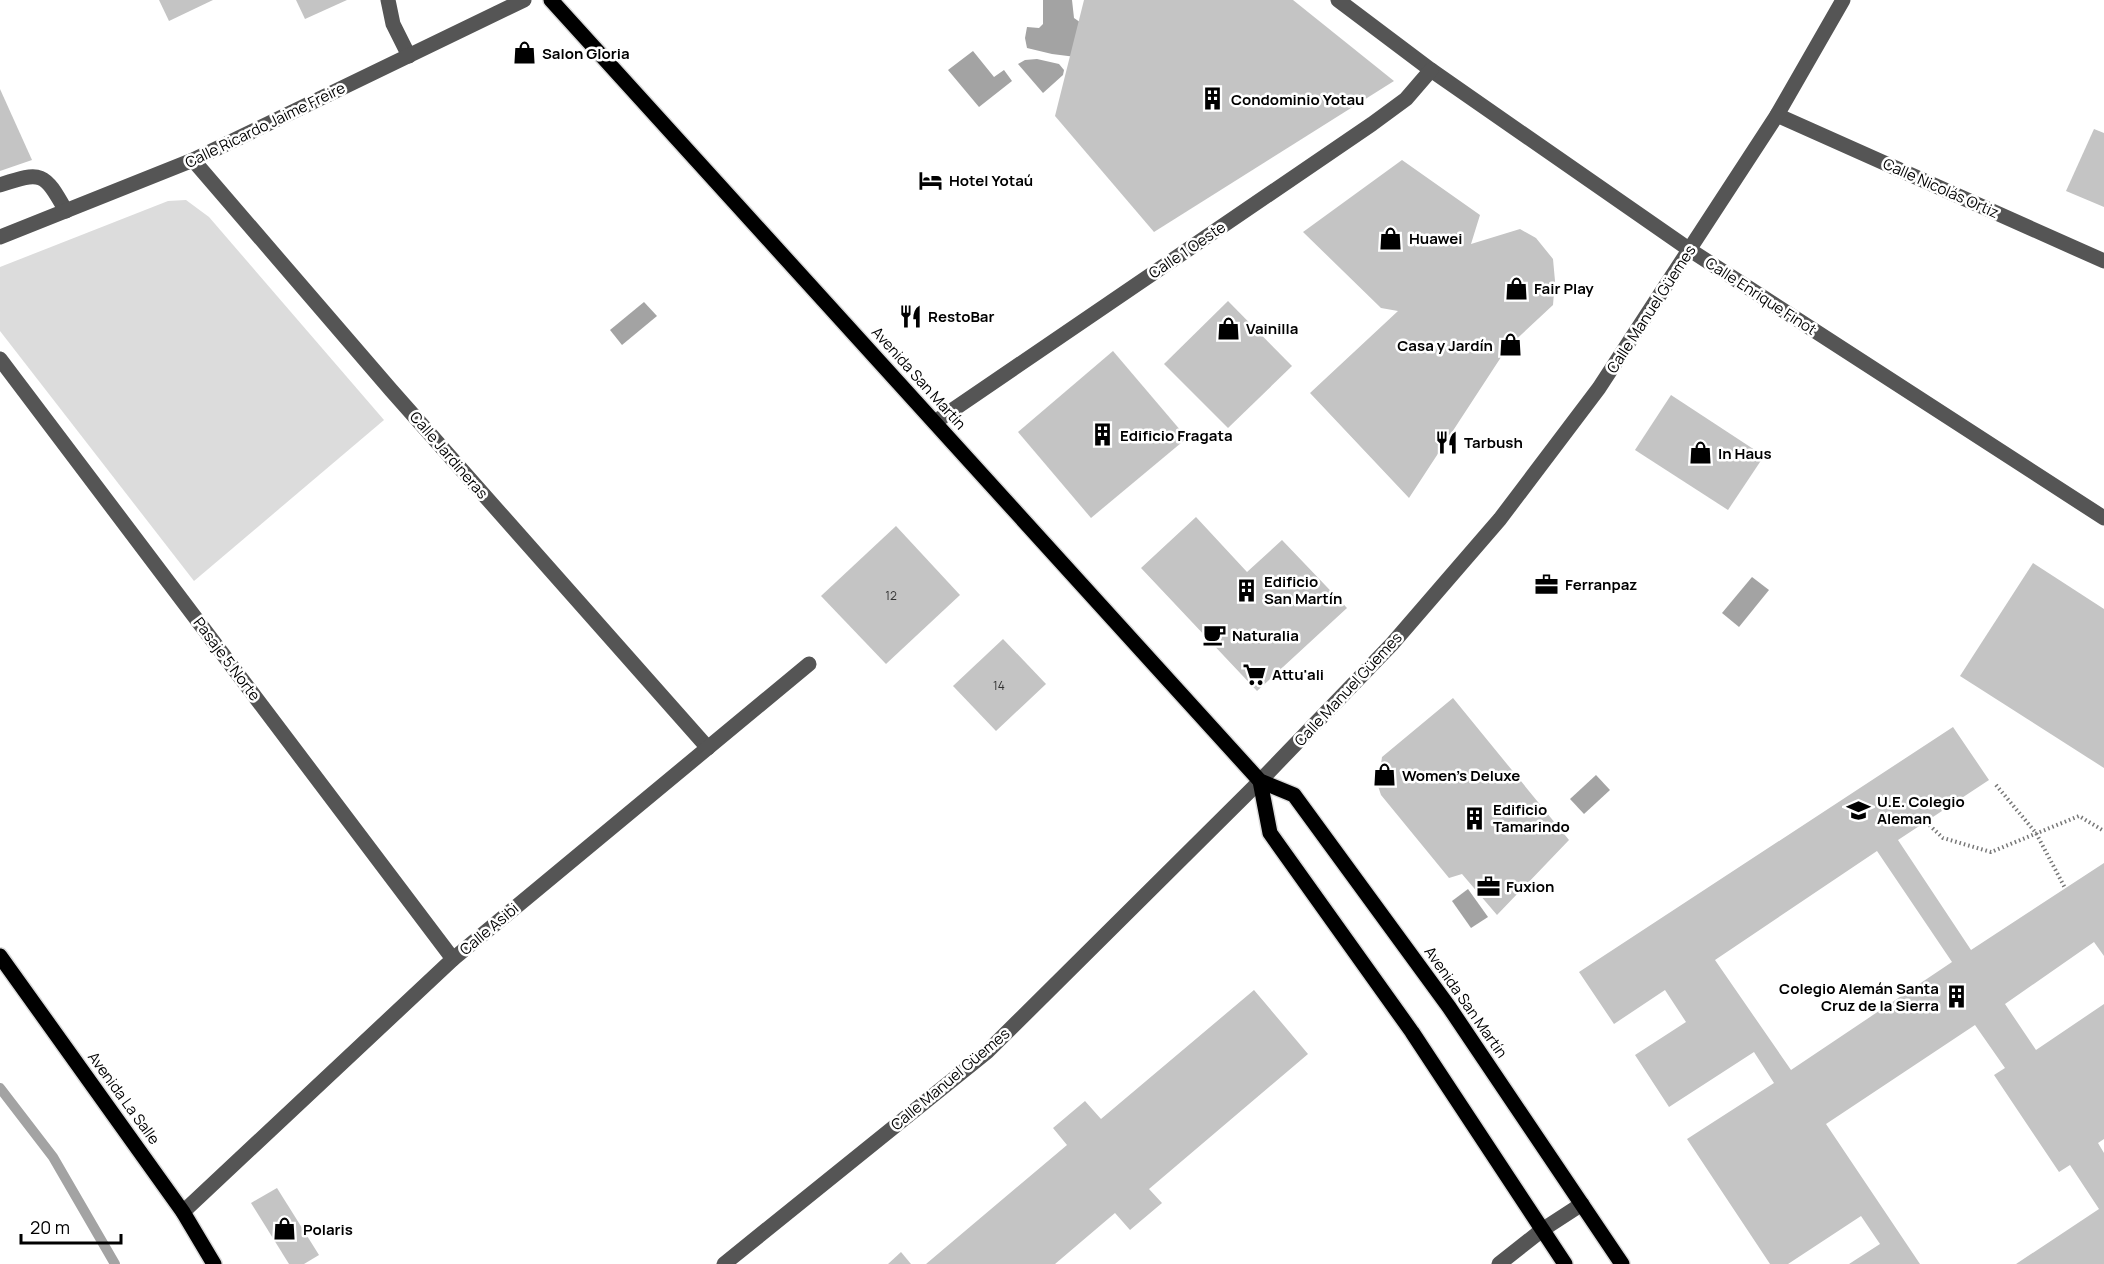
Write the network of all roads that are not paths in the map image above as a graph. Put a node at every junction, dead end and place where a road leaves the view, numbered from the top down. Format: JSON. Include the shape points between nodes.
{"nodes":[{"id":1,"x":388,"y":0,"type":"edge"},
{"id":2,"x":524,"y":0,"type":"edge"},
{"id":3,"x":551,"y":0,"type":"edge"},
{"id":4,"x":1338,"y":0,"type":"edge"},
{"id":5,"x":1844,"y":0,"type":"edge"},
{"id":6,"x":409,"y":56,"type":"junction"},
{"id":7,"x":1431,"y":70,"type":"junction"},
{"id":8,"x":1777,"y":114,"type":"junction"},
{"id":9,"x":194,"y":160,"type":"junction"},
{"id":10,"x":0,"y":185,"type":"edge"},
{"id":11,"x":66,"y":211,"type":"junction"},
{"id":12,"x":0,"y":237,"type":"edge"},
{"id":13,"x":1690,"y":250,"type":"junction"},
{"id":14,"x":2104,"y":261,"type":"edge"},
{"id":15,"x":0,"y":359,"type":"edge"},
{"id":16,"x":935,"y":422,"type":"junction"},
{"id":17,"x":2104,"y":518,"type":"edge"},
{"id":18,"x":809,"y":664,"type":"dead end"},
{"id":19,"x":708,"y":748,"type":"junction"},
{"id":20,"x":1260,"y":781,"type":"junction"},
{"id":21,"x":0,"y":956,"type":"edge"},
{"id":22,"x":453,"y":959,"type":"junction"},
{"id":23,"x":1582,"y":1204,"type":"junction"},
{"id":24,"x":183,"y":1212,"type":"junction"},
{"id":25,"x":1542,"y":1230,"type":"junction"},
{"id":26,"x":214,"y":1264,"type":"edge"},
{"id":27,"x":724,"y":1264,"type":"edge"},
{"id":28,"x":1498,"y":1264,"type":"edge"},
{"id":29,"x":1565,"y":1264,"type":"edge"},
{"id":30,"x":1622,"y":1264,"type":"edge"}],
"edges":[{"from":1,"to":6,"type":"street","via":[[393,24]]},
{"from":2,"to":6,"type":"street","name":"Calle Ricardo Jaime Freire"},
{"from":3,"to":16,"type":"main road","name":"Avenida San Martín"},
{"from":4,"to":7,"type":"street","name":"Calle Enrique Finot"},
{"from":5,"to":8,"type":"street","name":"Calle Manuel Güemes"},
{"from":6,"to":9,"type":"street","name":"Calle Ricardo Jaime Freire"},
{"from":7,"to":13,"type":"street","name":"Calle Enrique Finot"},
{"from":7,"to":16,"type":"street","name":"Calle 1 Oeste","via":[[1406,99],[1372,124]]},
{"from":8,"to":13,"type":"street","name":"Calle Manuel Güemes"},
{"from":8,"to":14,"type":"street","name":"Calle Nicolás Ortiz"},
{"from":9,"to":11,"type":"street","name":"Calle Ricardo Jaime Freire"},
{"from":9,"to":19,"type":"street","name":"Calle Jardineras","via":[[391,390]]},
{"from":10,"to":11,"type":"street","via":[[38,176],[47,180]]},
{"from":11,"to":12,"type":"street","name":"Calle Ricardo Jaime Freire"},
{"from":13,"to":17,"type":"street","name":"Calle Enrique Finot"},
{"from":13,"to":20,"type":"street","name":"Calle Manuel Güemes","via":[[1599,388],[1500,519],[1392,644]]},
{"from":15,"to":22,"type":"street","name":"Pasaje 5 Norte"},
{"from":16,"to":20,"type":"main road","name":"Avenida San Martín"},
{"from":18,"to":19,"type":"street","name":"Calle Asibi"},
{"from":19,"to":22,"type":"street","name":"Calle Asibi"},
{"from":20,"to":23,"type":"main road","name":"Avenida San Martín","via":[[1294,795],[1449,1007]]},
{"from":20,"to":25,"type":"main road","via":[[1270,833],[1412,1032]]},
{"from":20,"to":27,"type":"street","name":"Calle Manuel Güemes","via":[[987,1052]]},
{"from":21,"to":24,"type":"main road","name":"Avenida La Salle"},
{"from":22,"to":24,"type":"street","name":"Calle Asibi"},
{"from":23,"to":25,"type":"street"},
{"from":23,"to":30,"type":"main road","name":"Avenida San Martín"},
{"from":24,"to":26,"type":"main road","name":"Avenida La Salle"},
{"from":25,"to":28,"type":"street"},
{"from":25,"to":29,"type":"main road"}]}
